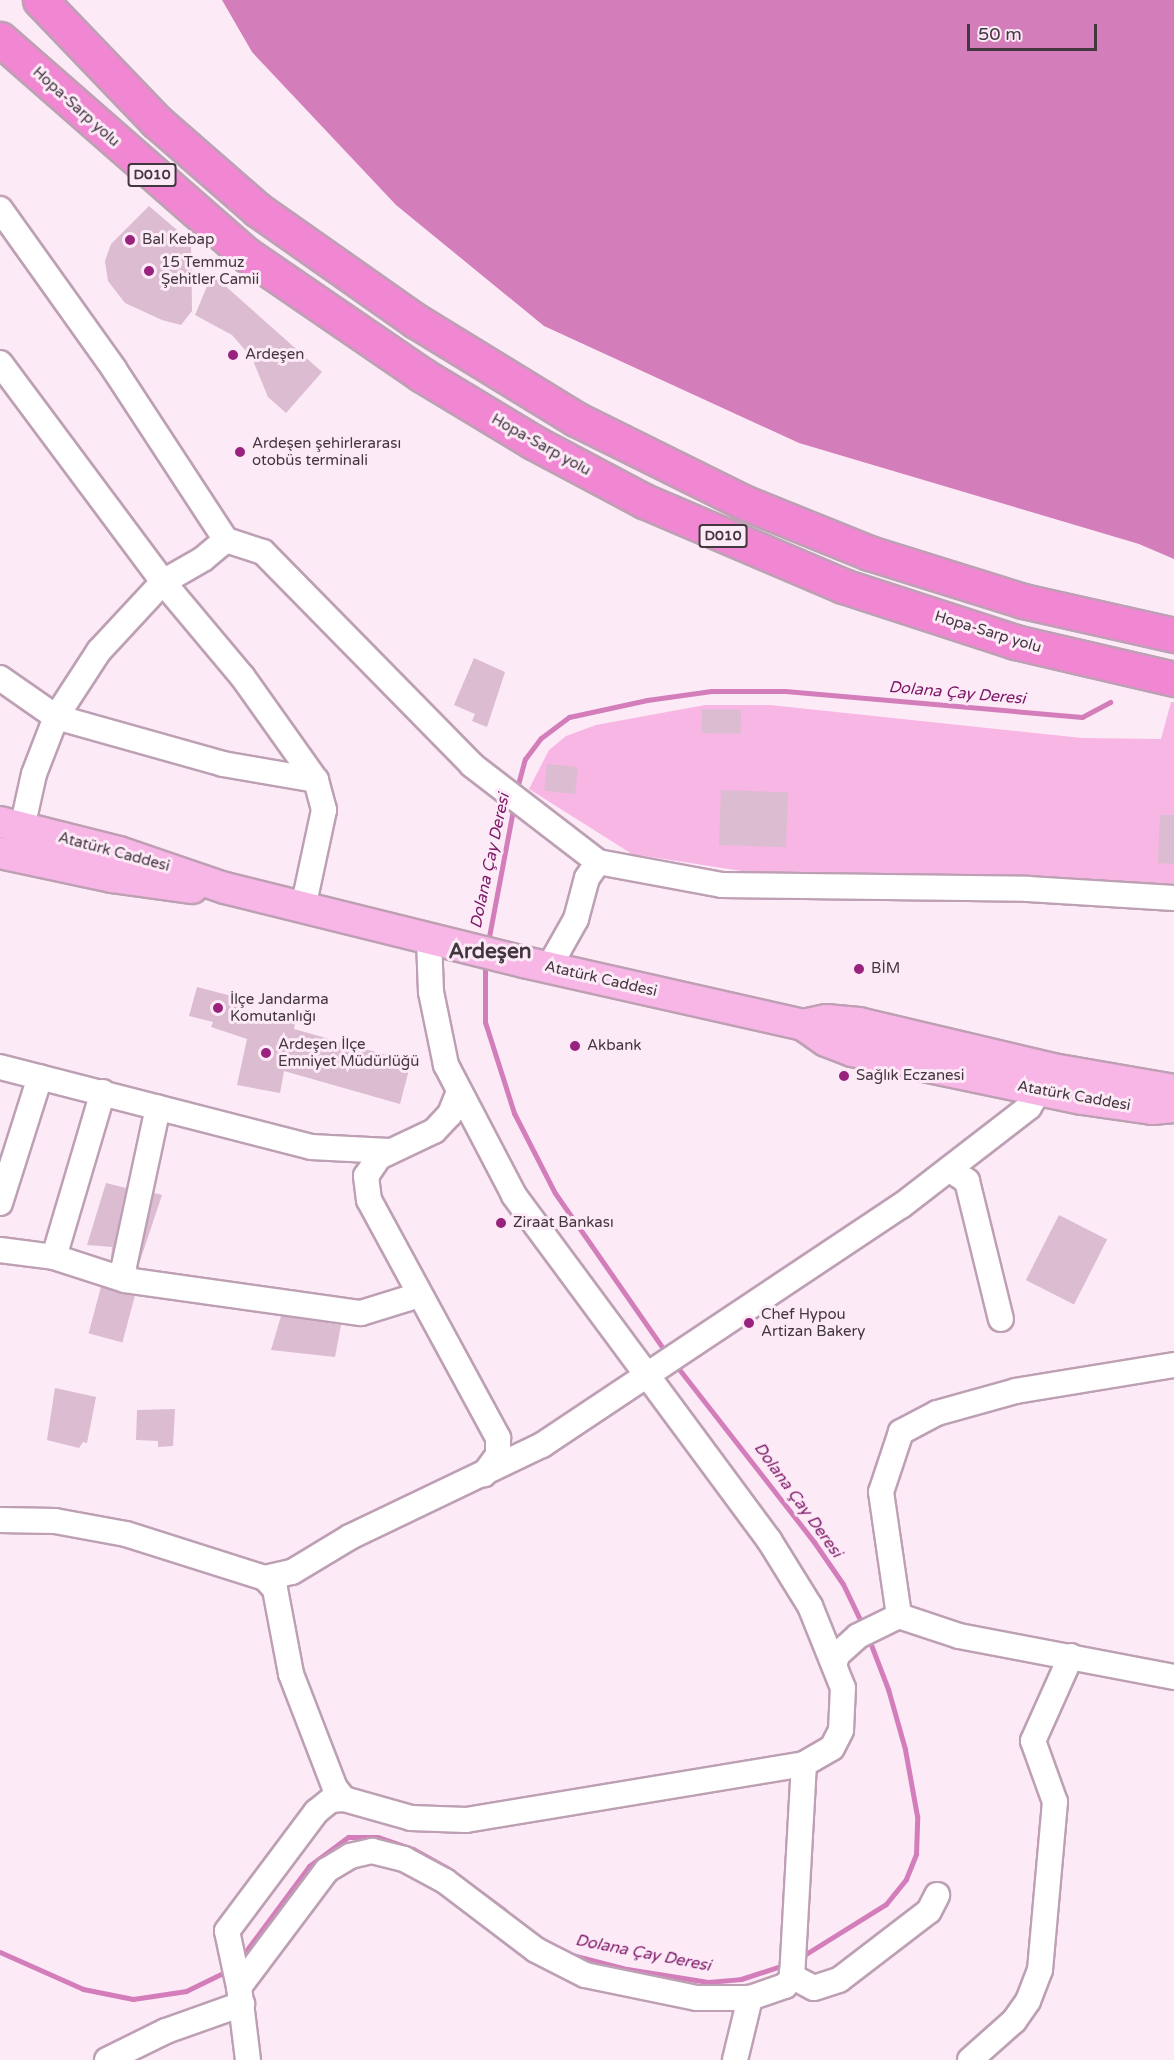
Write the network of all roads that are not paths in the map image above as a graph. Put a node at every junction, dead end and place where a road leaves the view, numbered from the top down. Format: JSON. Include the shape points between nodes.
{"nodes":[{"id":1,"x":40,"y":0,"type":"edge"},
{"id":2,"x":0,"y":39,"type":"edge"},
{"id":3,"x":0,"y":209,"type":"edge"},
{"id":4,"x":0,"y":363,"type":"edge"},
{"id":5,"x":226,"y":540,"type":"junction"},
{"id":6,"x":163,"y":582,"type":"junction"},
{"id":7,"x":1174,"y":635,"type":"edge"},
{"id":8,"x":0,"y":678,"type":"edge"},
{"id":9,"x":1174,"y":679,"type":"edge"},
{"id":10,"x":56,"y":717,"type":"junction"},
{"id":11,"x":316,"y":780,"type":"junction"},
{"id":12,"x":11,"y":825,"type":"edge"},
{"id":13,"x":0,"y":853,"type":"edge"},
{"id":14,"x":598,"y":862,"type":"junction"},
{"id":15,"x":225,"y":888,"type":"junction"},
{"id":16,"x":1174,"y":898,"type":"edge"},
{"id":17,"x":303,"y":908,"type":"junction"},
{"id":18,"x":441,"y":942,"type":"junction"},
{"id":19,"x":536,"y":965,"type":"junction"},
{"id":20,"x":803,"y":1025,"type":"junction"},
{"id":21,"x":0,"y":1067,"type":"edge"},
{"id":22,"x":40,"y":1077,"type":"junction"},
{"id":23,"x":1029,"y":1088,"type":"junction"},
{"id":24,"x":1174,"y":1090,"type":"edge"},
{"id":25,"x":103,"y":1092,"type":"junction"},
{"id":26,"x":458,"y":1094,"type":"junction"},
{"id":27,"x":1174,"y":1107,"type":"edge"},
{"id":28,"x":158,"y":1108,"type":"junction"},
{"id":29,"x":389,"y":1151,"type":"junction"},
{"id":30,"x":949,"y":1169,"type":"junction"},
{"id":31,"x":0,"y":1203,"type":"edge"},
{"id":32,"x":0,"y":1250,"type":"edge"},
{"id":33,"x":54,"y":1257,"type":"junction"},
{"id":34,"x":125,"y":1281,"type":"junction"},
{"id":35,"x":419,"y":1295,"type":"junction"},
{"id":36,"x":1001,"y":1319,"type":"dead end"},
{"id":37,"x":1174,"y":1365,"type":"edge"},
{"id":38,"x":652,"y":1372,"type":"junction"},
{"id":39,"x":482,"y":1475,"type":"junction"},
{"id":40,"x":0,"y":1520,"type":"edge"},
{"id":41,"x":265,"y":1578,"type":"junction"},
{"id":42,"x":891,"y":1620,"type":"junction"},
{"id":43,"x":1071,"y":1656,"type":"junction"},
{"id":44,"x":835,"y":1663,"type":"junction"},
{"id":45,"x":1174,"y":1677,"type":"edge"},
{"id":46,"x":804,"y":1764,"type":"junction"},
{"id":47,"x":344,"y":1798,"type":"junction"},
{"id":48,"x":937,"y":1896,"type":"dead end"},
{"id":49,"x":792,"y":1972,"type":"junction"},
{"id":50,"x":241,"y":1996,"type":"junction"},
{"id":51,"x":750,"y":1998,"type":"junction"},
{"id":52,"x":108,"y":2060,"type":"edge"},
{"id":53,"x":248,"y":2060,"type":"edge"},
{"id":54,"x":735,"y":2060,"type":"edge"},
{"id":55,"x":970,"y":2060,"type":"edge"}],
"edges":[{"from":1,"to":7,"type":"highway","number":"D010","via":[[156,122],[258,210],[336,267],[500,375],[659,462],[743,502],[869,553],[1023,602]]},
{"from":2,"to":9,"type":"highway","name":"Hopa-Sarp yolu","number":"D010","via":[[196,214],[312,302],[533,442],[644,501],[843,586],[1015,642]]},
{"from":3,"to":5,"type":"street","via":[[114,369]]},
{"from":4,"to":6,"type":"street"},
{"from":5,"to":6,"type":"street","via":[[203,559]]},
{"from":5,"to":14,"type":"street","via":[[263,552],[472,765]]},
{"from":6,"to":10,"type":"street","via":[[99,651]]},
{"from":6,"to":11,"type":"street","via":[[242,676]]},
{"from":8,"to":10,"type":"street"},
{"from":10,"to":11,"type":"street","via":[[223,764]]},
{"from":10,"to":12,"type":"street"},
{"from":11,"to":17,"type":"street","via":[[324,810]]},
{"from":12,"to":15,"type":"main road","name":"Atatürk Caddesi","via":[[119,852]]},
{"from":13,"to":15,"type":"main road","name":"Atatürk Caddesi","via":[[179,888]]},
{"from":14,"to":16,"type":"street","via":[[722,885],[1028,889]]},
{"from":14,"to":19,"type":"street","via":[[587,878],[576,919]]},
{"from":15,"to":17,"type":"main road","name":"Atatürk Caddesi"},
{"from":17,"to":18,"type":"main road","name":"Atatürk Caddesi"},
{"from":18,"to":19,"type":"main road","name":"Atatürk Caddesi"},
{"from":18,"to":26,"type":"street","via":[[431,992],[446,1065]]},
{"from":19,"to":20,"type":"main road","name":"Atatürk Caddesi"},
{"from":20,"to":23,"type":"main road","name":"Atatürk Caddesi","via":[[826,1041],[852,1051]]},
{"from":20,"to":24,"type":"main road","name":"Atatürk Caddesi","via":[[826,1020],[859,1023],[990,1056]]},
{"from":21,"to":22,"type":"street"},
{"from":22,"to":25,"type":"street"},
{"from":22,"to":31,"type":"street"},
{"from":23,"to":27,"type":"main road","name":"Atatürk Caddesi","via":[[1152,1109]]},
{"from":23,"to":30,"type":"street","via":[[1036,1096],[1032,1103]]},
{"from":25,"to":28,"type":"street"},
{"from":25,"to":33,"type":"street"},
{"from":26,"to":29,"type":"street","via":[[450,1114],[434,1131]]},
{"from":26,"to":38,"type":"street","via":[[514,1195]]},
{"from":28,"to":29,"type":"street","via":[[311,1147]]},
{"from":28,"to":34,"type":"street","via":[[124,1266]]},
{"from":29,"to":35,"type":"street","via":[[379,1157],[366,1176],[369,1200]]},
{"from":30,"to":36,"type":"street","via":[[968,1182]]},
{"from":30,"to":38,"type":"street","via":[[847,1244]]},
{"from":32,"to":33,"type":"street"},
{"from":33,"to":34,"type":"street"},
{"from":34,"to":35,"type":"street","via":[[361,1313]]},
{"from":35,"to":39,"type":"street","via":[[498,1438],[498,1455]]},
{"from":37,"to":42,"type":"street","via":[[1016,1391],[937,1413],[901,1432],[881,1492]]},
{"from":38,"to":39,"type":"street","via":[[542,1444]]},
{"from":38,"to":44,"type":"street","via":[[770,1540],[810,1606]]},
{"from":39,"to":41,"type":"street","via":[[350,1537],[292,1572]]},
{"from":40,"to":41,"type":"street","via":[[56,1521],[126,1534]]},
{"from":41,"to":47,"type":"street","via":[[275,1589],[291,1674],[335,1788]]},
{"from":42,"to":43,"type":"street"},
{"from":42,"to":44,"type":"street","via":[[858,1636],[837,1656]]},
{"from":43,"to":45,"type":"street"},
{"from":43,"to":55,"type":"street","via":[[1033,1741],[1055,1802],[1040,1970],[1028,2001],[1014,2021]]},
{"from":44,"to":46,"type":"street","via":[[843,1688],[841,1730],[832,1748]]},
{"from":46,"to":47,"type":"street","via":[[466,1820],[411,1818]]},
{"from":46,"to":49,"type":"street"},
{"from":47,"to":50,"type":"street","via":[[331,1800],[316,1812],[226,1931]]},
{"from":48,"to":49,"type":"street","via":[[929,1911],[839,1980],[814,1988],[795,1978]]},
{"from":49,"to":51,"type":"street","via":[[785,1986]]},
{"from":50,"to":51,"type":"street","via":[[327,1870],[350,1856],[372,1851],[404,1859],[446,1881],[536,1950],[585,1975],[697,1998]]},
{"from":50,"to":52,"type":"street"},
{"from":50,"to":53,"type":"street"},
{"from":51,"to":54,"type":"street"}]}
